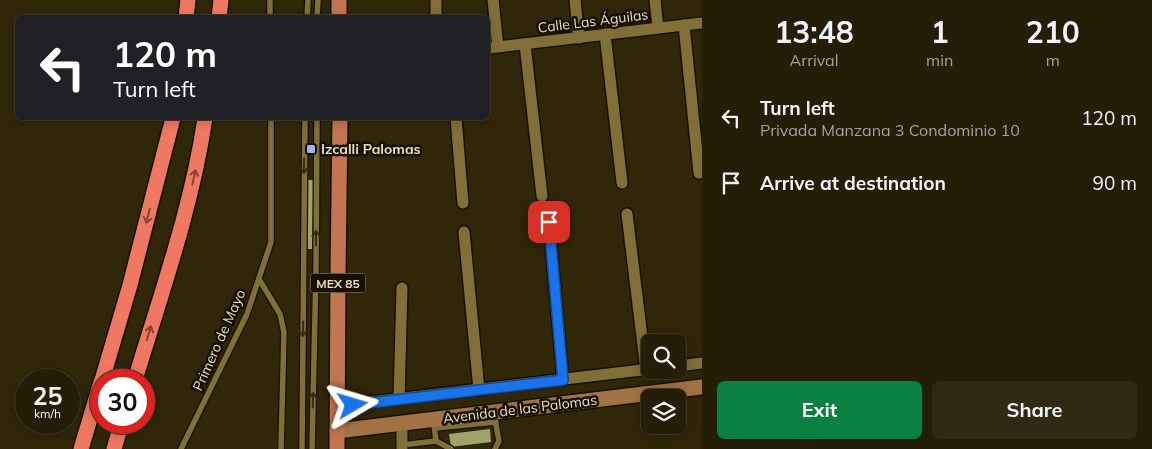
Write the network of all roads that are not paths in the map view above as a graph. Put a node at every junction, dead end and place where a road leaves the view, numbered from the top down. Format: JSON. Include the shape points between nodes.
{"nodes":[{"id":1,"x":188,"y":0,"type":"edge"},
{"id":2,"x":220,"y":0,"type":"edge"},
{"id":3,"x":270,"y":0,"type":"edge"},
{"id":4,"x":308,"y":0,"type":"edge"},
{"id":5,"x":318,"y":0,"type":"edge"},
{"id":6,"x":339,"y":0,"type":"edge"},
{"id":7,"x":436,"y":0,"type":"edge"},
{"id":8,"x":493,"y":0,"type":"edge"},
{"id":9,"x":575,"y":0,"type":"edge"},
{"id":10,"x":655,"y":0,"type":"edge"},
{"id":11,"x":186,"y":15,"type":"edge"},
{"id":12,"x":219,"y":15,"type":"edge"},
{"id":13,"x":270,"y":15,"type":"edge"},
{"id":14,"x":307,"y":15,"type":"edge"},
{"id":15,"x":317,"y":15,"type":"edge"},
{"id":16,"x":339,"y":15,"type":"edge"},
{"id":17,"x":436,"y":15,"type":"edge"},
{"id":18,"x":702,"y":23,"type":"edge"},
{"id":19,"x":684,"y":25,"type":"junction"},
{"id":20,"x":658,"y":28,"type":"junction"},
{"id":21,"x":605,"y":34,"type":"junction"},
{"id":22,"x":579,"y":38,"type":"junction"},
{"id":23,"x":525,"y":44,"type":"junction"},
{"id":24,"x":493,"y":48,"type":"edge"},
{"id":25,"x":171,"y":120,"type":"edge"},
{"id":26,"x":205,"y":120,"type":"edge"},
{"id":27,"x":271,"y":120,"type":"edge"},
{"id":28,"x":305,"y":120,"type":"edge"},
{"id":29,"x":317,"y":120,"type":"edge"},
{"id":30,"x":340,"y":120,"type":"edge"},
{"id":31,"x":456,"y":120,"type":"edge"},
{"id":32,"x":699,"y":172,"type":"dead end"},
{"id":33,"x":622,"y":183,"type":"dead end"},
{"id":34,"x":542,"y":196,"type":"dead end"},
{"id":35,"x":463,"y":203,"type":"dead end"},
{"id":36,"x":627,"y":214,"type":"dead end"},
{"id":37,"x":549,"y":222,"type":"dead end"},
{"id":38,"x":464,"y":232,"type":"dead end"},
{"id":39,"x":258,"y":279,"type":"junction"},
{"id":40,"x":402,"y":288,"type":"dead end"},
{"id":41,"x":643,"y":334,"type":"edge"},
{"id":42,"x":702,"y":363,"type":"edge"},
{"id":43,"x":686,"y":365,"type":"edge"},
{"id":44,"x":106,"y":369,"type":"edge"},
{"id":45,"x":138,"y":369,"type":"edge"},
{"id":46,"x":641,"y":371,"type":"edge"},
{"id":47,"x":563,"y":380,"type":"junction"},
{"id":48,"x":702,"y":387,"type":"edge"},
{"id":49,"x":479,"y":390,"type":"junction"},
{"id":50,"x":399,"y":399,"type":"junction"},
{"id":51,"x":337,"y":406,"type":"junction"},
{"id":52,"x":495,"y":417,"type":"junction"},
{"id":53,"x":90,"y":420,"type":"edge"},
{"id":54,"x":402,"y":423,"type":"junction"},
{"id":55,"x":434,"y":424,"type":"junction"},
{"id":56,"x":337,"y":431,"type":"junction"},
{"id":57,"x":118,"y":434,"type":"edge"},
{"id":58,"x":436,"y":441,"type":"junction"},
{"id":59,"x":402,"y":447,"type":"edge"},
{"id":60,"x":81,"y":449,"type":"edge"},
{"id":61,"x":114,"y":449,"type":"edge"},
{"id":62,"x":181,"y":449,"type":"edge"},
{"id":63,"x":281,"y":449,"type":"edge"},
{"id":64,"x":302,"y":449,"type":"edge"},
{"id":65,"x":312,"y":449,"type":"edge"},
{"id":66,"x":337,"y":449,"type":"edge"},
{"id":67,"x":451,"y":449,"type":"edge"},
{"id":68,"x":495,"y":449,"type":"edge"}],
"edges":[{"from":1,"to":11,"type":"highway"},
{"from":2,"to":12,"type":"highway"},
{"from":3,"to":13,"type":"lane"},
{"from":4,"to":14,"type":"lane"},
{"from":5,"to":15,"type":"lane"},
{"from":6,"to":16,"type":"main road"},
{"from":7,"to":17,"type":"street"},
{"from":8,"to":24,"type":"street"},
{"from":9,"to":22,"type":"street"},
{"from":10,"to":20,"type":"street"},
{"from":18,"to":19,"type":"street","name":"Calle Las Águilas"},
{"from":19,"to":20,"type":"street","name":"Calle Las Águilas"},
{"from":19,"to":32,"type":"street"},
{"from":20,"to":21,"type":"street","name":"Calle Las Águilas"},
{"from":21,"to":22,"type":"street","name":"Calle Las Águilas"},
{"from":21,"to":33,"type":"street"},
{"from":22,"to":23,"type":"street","name":"Calle Las Águilas"},
{"from":23,"to":24,"type":"street","name":"Calle Las Águilas"},
{"from":23,"to":34,"type":"street"},
{"from":25,"to":44,"type":"highway","one_way":true},
{"from":45,"to":26,"type":"highway","one_way":true,"via":[[194,181]]},
{"from":27,"to":39,"type":"lane","name":"Primero de Mayo","via":[[271,242]]},
{"from":28,"to":64,"type":"lane","one_way":true},
{"from":65,"to":29,"type":"lane","one_way":true},
{"from":30,"to":51,"type":"main road","number":"MEX 85"},
{"from":31,"to":35,"type":"street"},
{"from":36,"to":41,"type":"street"},
{"from":37,"to":47,"type":"street"},
{"from":38,"to":49,"type":"street"},
{"from":39,"to":62,"type":"lane","name":"Primero de Mayo","via":[[247,314]]},
{"from":39,"to":63,"type":"lane","via":[[280,314],[284,332]]},
{"from":40,"to":50,"type":"street"},
{"from":42,"to":43,"type":"street"},
{"from":46,"to":47,"type":"street","name":"Avenida de las Palomas"},
{"from":47,"to":49,"type":"street","name":"Avenida de las Palomas"},
{"from":48,"to":52,"type":"main road","name":"Avenida de las Palomas"},
{"from":49,"to":50,"type":"street","name":"Avenida de las Palomas"},
{"from":50,"to":51,"type":"street","name":"Avenida de las Palomas"},
{"from":51,"to":56,"type":"main road","number":"MEX 85"},
{"from":52,"to":55,"type":"main road","name":"Avenida de las Palomas"},
{"from":52,"to":68,"type":"lane","via":[[499,441]]},
{"from":53,"to":60,"type":"highway"},
{"from":54,"to":55,"type":"main road","name":"Avenida de las Palomas"},
{"from":54,"to":56,"type":"main road","name":"Avenida de las Palomas"},
{"from":54,"to":59,"type":"street"},
{"from":55,"to":58,"type":"lane"},
{"from":56,"to":66,"type":"main road","number":"MEX 85"},
{"from":57,"to":61,"type":"highway"},
{"from":58,"to":59,"type":"lane"},
{"from":58,"to":67,"type":"lane"}]}
